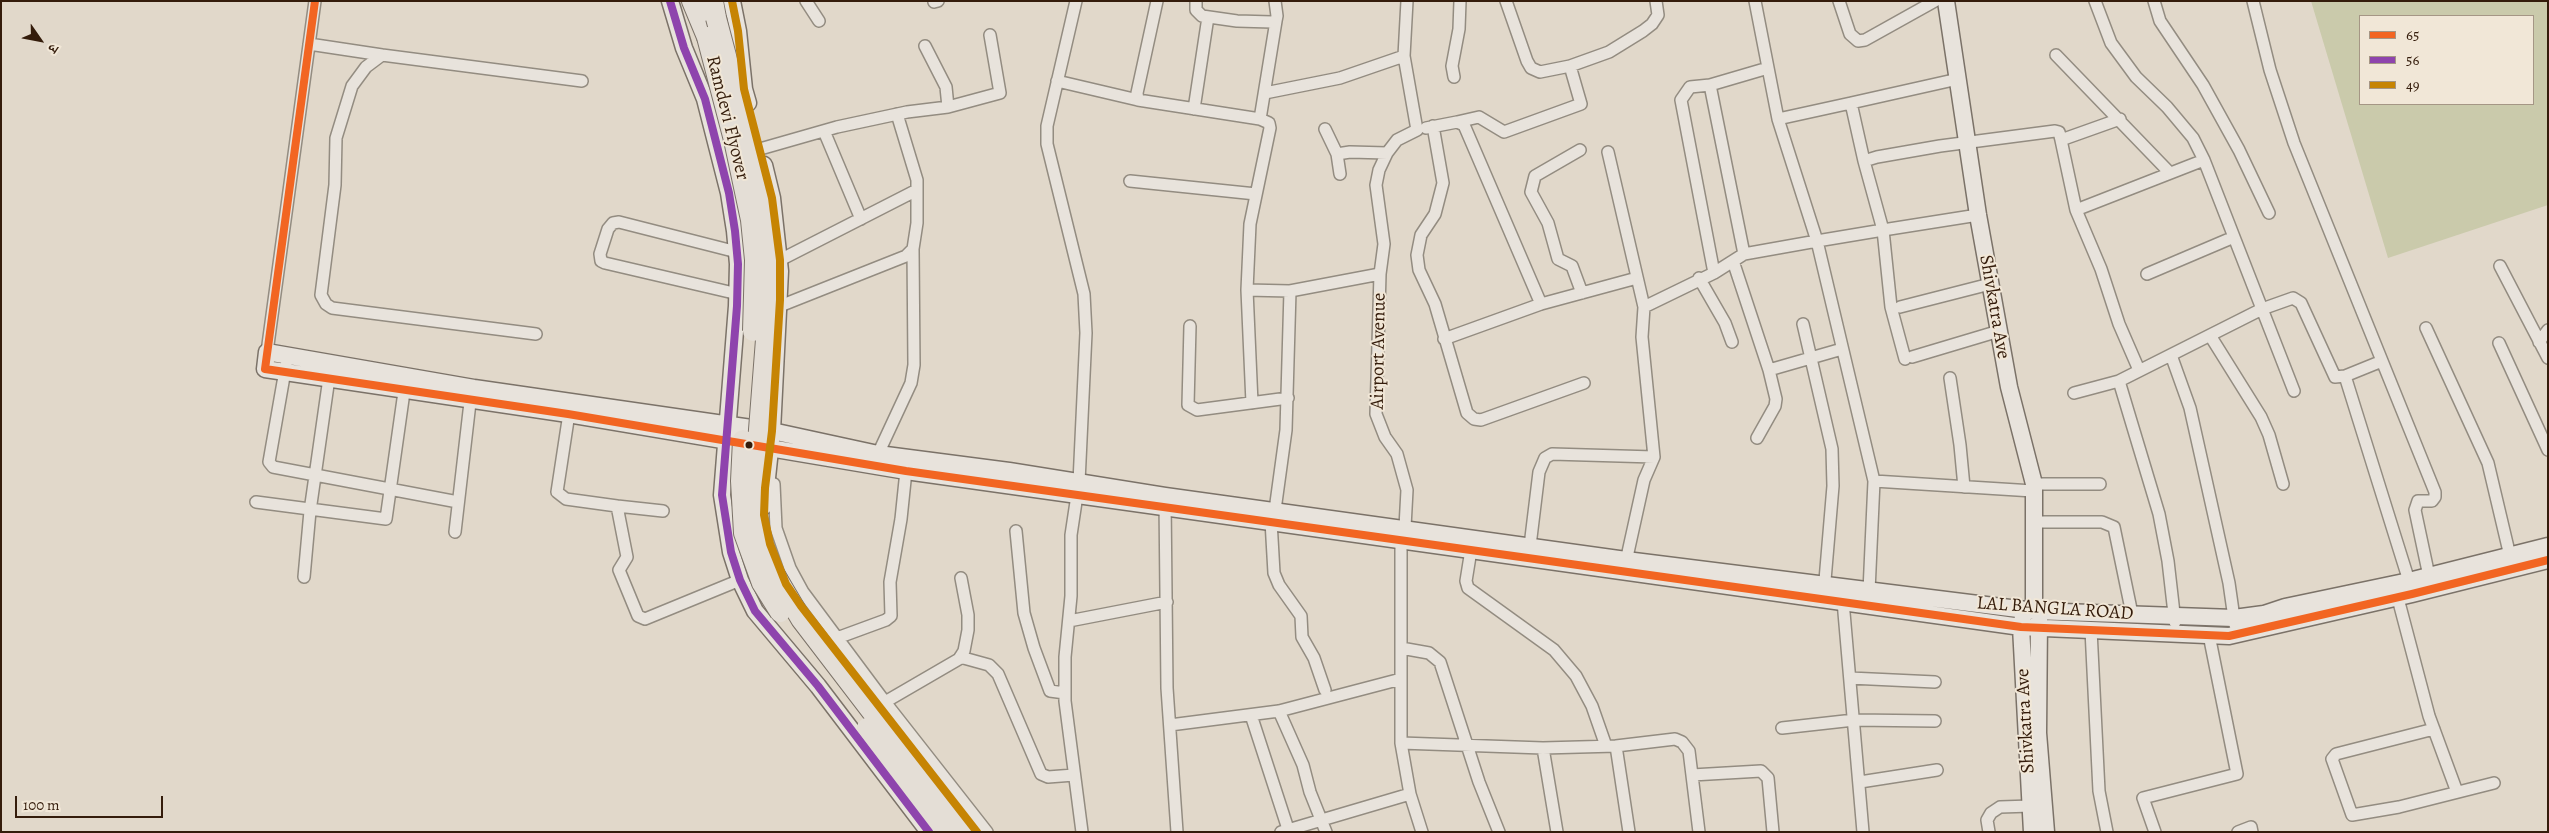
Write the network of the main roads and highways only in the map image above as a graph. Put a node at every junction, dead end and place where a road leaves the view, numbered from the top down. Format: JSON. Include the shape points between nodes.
{"nodes":[{"id":1,"x":692,"y":1,"type":"edge"},
{"id":2,"x":699,"y":1,"type":"edge"},
{"id":3,"x":715,"y":7,"type":"edge"},
{"id":4,"x":707,"y":37,"type":"junction"},
{"id":5,"x":945,"y":832,"type":"edge"},
{"id":6,"x":964,"y":832,"type":"edge"}],
"edges":[{"from":1,"to":4,"type":"highway"},
{"from":2,"to":4,"type":"highway","name":"Ramdevi Flyover"},
{"from":3,"to":6,"type":"highway","name":"Ramdevi Flyover","bridge":true,"via":[[757,173],[768,255],[769,301],[755,481],[755,507],[762,543],[772,570],[801,619]]},
{"from":4,"to":5,"type":"highway","name":"Ramdevi Flyover","bridge":true,"via":[[745,189],[755,260],[755,316],[741,481],[744,533],[750,554],[762,583],[796,634]]}]}
